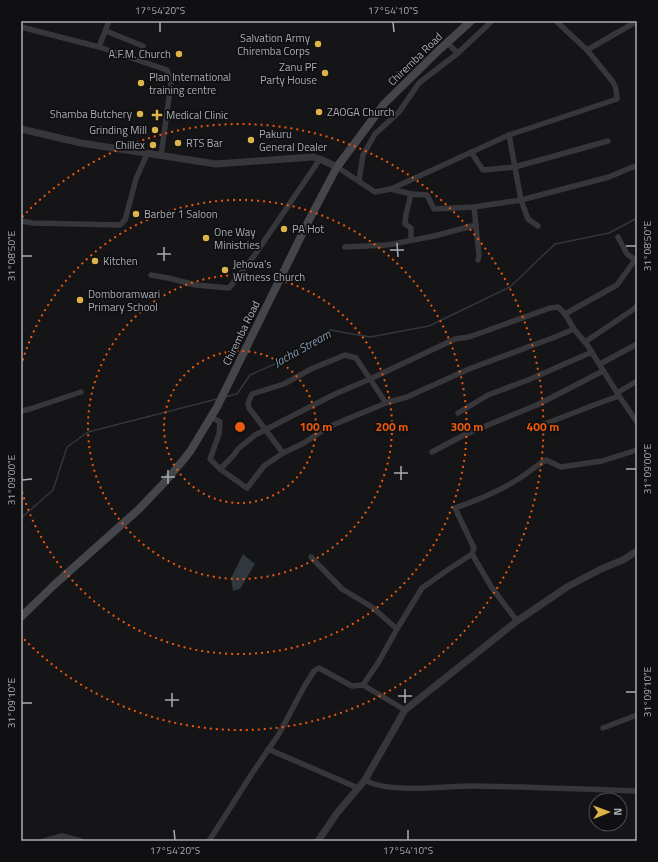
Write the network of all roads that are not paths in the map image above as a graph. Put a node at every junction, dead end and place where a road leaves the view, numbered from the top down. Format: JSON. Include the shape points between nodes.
{"nodes":[{"id":1,"x":23,"y":21,"type":"edge"},
{"id":2,"x":109,"y":21,"type":"edge"},
{"id":3,"x":471,"y":21,"type":"edge"},
{"id":4,"x":492,"y":21,"type":"edge"},
{"id":5,"x":556,"y":21,"type":"edge"},
{"id":6,"x":635,"y":24,"type":"edge"},
{"id":7,"x":21,"y":27,"type":"edge"},
{"id":8,"x":106,"y":31,"type":"junction"},
{"id":9,"x":447,"y":43,"type":"junction"},
{"id":10,"x":99,"y":46,"type":"junction"},
{"id":11,"x":143,"y":46,"type":"dead end"},
{"id":12,"x":587,"y":50,"type":"junction"},
{"id":13,"x":458,"y":53,"type":"junction"},
{"id":14,"x":21,"y":129,"type":"edge"},
{"id":15,"x":509,"y":135,"type":"junction"},
{"id":16,"x":608,"y":141,"type":"dead end"},
{"id":17,"x":471,"y":152,"type":"junction"},
{"id":18,"x":147,"y":154,"type":"junction"},
{"id":19,"x":161,"y":156,"type":"junction"},
{"id":20,"x":320,"y":159,"type":"junction"},
{"id":21,"x":637,"y":166,"type":"edge"},
{"id":22,"x":337,"y":167,"type":"junction"},
{"id":23,"x":515,"y":167,"type":"junction"},
{"id":24,"x":359,"y":181,"type":"junction"},
{"id":25,"x":391,"y":189,"type":"junction"},
{"id":26,"x":410,"y":194,"type":"junction"},
{"id":27,"x":521,"y":200,"type":"junction"},
{"id":28,"x":474,"y":207,"type":"junction"},
{"id":29,"x":21,"y":221,"type":"edge"},
{"id":30,"x":476,"y":225,"type":"junction"},
{"id":31,"x":538,"y":226,"type":"dead end"},
{"id":32,"x":618,"y":237,"type":"dead end"},
{"id":33,"x":411,"y":240,"type":"junction"},
{"id":34,"x":345,"y":247,"type":"dead end"},
{"id":35,"x":478,"y":260,"type":"dead end"},
{"id":36,"x":636,"y":261,"type":"edge"},
{"id":37,"x":151,"y":276,"type":"dead end"},
{"id":38,"x":637,"y":306,"type":"edge"},
{"id":39,"x":565,"y":314,"type":"junction"},
{"id":40,"x":574,"y":329,"type":"junction"},
{"id":41,"x":585,"y":342,"type":"junction"},
{"id":42,"x":637,"y":344,"type":"edge"},
{"id":43,"x":592,"y":352,"type":"junction"},
{"id":44,"x":600,"y":364,"type":"junction"},
{"id":45,"x":604,"y":370,"type":"junction"},
{"id":46,"x":370,"y":379,"type":"junction"},
{"id":47,"x":637,"y":381,"type":"edge"},
{"id":48,"x":81,"y":392,"type":"dead end"},
{"id":49,"x":618,"y":395,"type":"junction"},
{"id":50,"x":386,"y":402,"type":"junction"},
{"id":51,"x":21,"y":411,"type":"edge"},
{"id":52,"x":458,"y":413,"type":"dead end"},
{"id":53,"x":635,"y":415,"type":"edge"},
{"id":54,"x":211,"y":417,"type":"junction"},
{"id":55,"x":637,"y":422,"type":"edge"},
{"id":56,"x":542,"y":425,"type":"dead end"},
{"id":57,"x":266,"y":429,"type":"junction"},
{"id":58,"x":637,"y":450,"type":"edge"},
{"id":59,"x":432,"y":452,"type":"dead end"},
{"id":60,"x":283,"y":453,"type":"junction"},
{"id":61,"x":220,"y":469,"type":"junction"},
{"id":62,"x":637,"y":551,"type":"edge"},
{"id":63,"x":472,"y":554,"type":"junction"},
{"id":64,"x":311,"y":557,"type":"dead end"},
{"id":65,"x":21,"y":617,"type":"edge"},
{"id":66,"x":517,"y":620,"type":"junction"},
{"id":67,"x":397,"y":629,"type":"junction"},
{"id":68,"x":363,"y":685,"type":"junction"},
{"id":69,"x":405,"y":710,"type":"junction"},
{"id":70,"x":637,"y":715,"type":"edge"},
{"id":71,"x":603,"y":728,"type":"dead end"},
{"id":72,"x":268,"y":749,"type":"junction"},
{"id":73,"x":364,"y":780,"type":"junction"},
{"id":74,"x":358,"y":788,"type":"junction"},
{"id":75,"x":637,"y":792,"type":"edge"},
{"id":76,"x":44,"y":841,"type":"edge"},
{"id":77,"x":81,"y":841,"type":"edge"},
{"id":78,"x":209,"y":841,"type":"edge"},
{"id":79,"x":318,"y":841,"type":"edge"}],
"edges":[{"from":1,"to":7,"type":"street"},
{"from":2,"to":8,"type":"street"},
{"from":3,"to":9,"type":"main road","name":"Chiremba Road"},
{"from":4,"to":13,"type":"street"},
{"from":5,"to":12,"type":"street"},
{"from":6,"to":12,"type":"street"},
{"from":7,"to":10,"type":"street"},
{"from":8,"to":10,"type":"street"},
{"from":8,"to":11,"type":"street"},
{"from":9,"to":13,"type":"street"},
{"from":9,"to":22,"type":"main road","name":"Chiremba Road","via":[[384,104]]},
{"from":10,"to":19,"type":"street","via":[[168,70],[171,83]]},
{"from":12,"to":15,"type":"street","via":[[613,82],[617,99]]},
{"from":13,"to":24,"type":"street","via":[[419,84],[398,112],[375,134],[363,155]]},
{"from":14,"to":18,"type":"street","via":[[81,143]]},
{"from":15,"to":17,"type":"street"},
{"from":15,"to":23,"type":"street"},
{"from":16,"to":23,"type":"street"},
{"from":17,"to":23,"type":"street","via":[[483,170]]},
{"from":17,"to":25,"type":"street"},
{"from":18,"to":19,"type":"street"},
{"from":18,"to":29,"type":"street","via":[[136,179],[125,220],[120,225]]},
{"from":19,"to":20,"type":"street","via":[[216,164],[313,157]]},
{"from":20,"to":22,"type":"street"},
{"from":20,"to":37,"type":"street","via":[[229,288],[196,285]]},
{"from":21,"to":27,"type":"street","via":[[609,177]]},
{"from":22,"to":24,"type":"street"},
{"from":22,"to":54,"type":"main road","name":"Chiremba Road"},
{"from":23,"to":27,"type":"street"},
{"from":24,"to":25,"type":"street","via":[[375,192]]},
{"from":25,"to":26,"type":"street"},
{"from":26,"to":28,"type":"street","via":[[427,195],[434,209]]},
{"from":26,"to":33,"type":"street","via":[[405,224],[411,228]]},
{"from":27,"to":28,"type":"street"},
{"from":27,"to":31,"type":"street","via":[[528,220]]},
{"from":28,"to":30,"type":"street"},
{"from":30,"to":33,"type":"street"},
{"from":30,"to":35,"type":"street"},
{"from":32,"to":36,"type":"street","via":[[627,254]]},
{"from":33,"to":34,"type":"street","via":[[386,245]]},
{"from":36,"to":39,"type":"street","via":[[617,285]]},
{"from":38,"to":41,"type":"street"},
{"from":39,"to":40,"type":"street"},
{"from":39,"to":46,"type":"street","via":[[558,307],[550,308],[469,337],[455,339]]},
{"from":40,"to":41,"type":"street"},
{"from":40,"to":50,"type":"street","via":[[469,369],[407,397]]},
{"from":41,"to":43,"type":"street"},
{"from":42,"to":44,"type":"street"},
{"from":43,"to":44,"type":"street"},
{"from":43,"to":52,"type":"street","via":[[488,395]]},
{"from":44,"to":45,"type":"street"},
{"from":45,"to":49,"type":"street"},
{"from":45,"to":59,"type":"street","via":[[537,405],[466,434]]},
{"from":46,"to":50,"type":"street"},
{"from":46,"to":57,"type":"street"},
{"from":46,"to":57,"type":"street","via":[[356,358],[344,355],[284,384],[252,394],[249,408]]},
{"from":47,"to":49,"type":"street"},
{"from":48,"to":51,"type":"street"},
{"from":49,"to":53,"type":"street"},
{"from":49,"to":56,"type":"street"},
{"from":50,"to":60,"type":"street","via":[[328,427]]},
{"from":53,"to":55,"type":"street"},
{"from":54,"to":61,"type":"street","via":[[220,422],[219,434],[210,459]]},
{"from":54,"to":65,"type":"main road","name":"Chiremba Road","via":[[191,450],[163,484]]},
{"from":57,"to":60,"type":"street"},
{"from":57,"to":61,"type":"street","via":[[238,449]]},
{"from":58,"to":63,"type":"street","via":[[602,461],[561,467],[546,460],[521,478],[488,496],[455,508],[474,548]]},
{"from":60,"to":61,"type":"street","via":[[264,466],[247,488]]},
{"from":62,"to":66,"type":"street","via":[[567,587]]},
{"from":63,"to":66,"type":"street","via":[[492,588]]},
{"from":63,"to":67,"type":"street","via":[[422,588]]},
{"from":64,"to":67,"type":"street","via":[[342,589],[372,607]]},
{"from":66,"to":69,"type":"street"},
{"from":67,"to":68,"type":"street"},
{"from":68,"to":69,"type":"street"},
{"from":68,"to":72,"type":"street","via":[[352,686],[319,668],[314,671]]},
{"from":69,"to":73,"type":"street"},
{"from":70,"to":71,"type":"street"},
{"from":72,"to":74,"type":"street"},
{"from":72,"to":78,"type":"street"},
{"from":73,"to":74,"type":"street"},
{"from":73,"to":75,"type":"street","via":[[371,784],[399,788],[471,786]]},
{"from":74,"to":79,"type":"street"},
{"from":76,"to":77,"type":"street","via":[[62,836]]}]}
